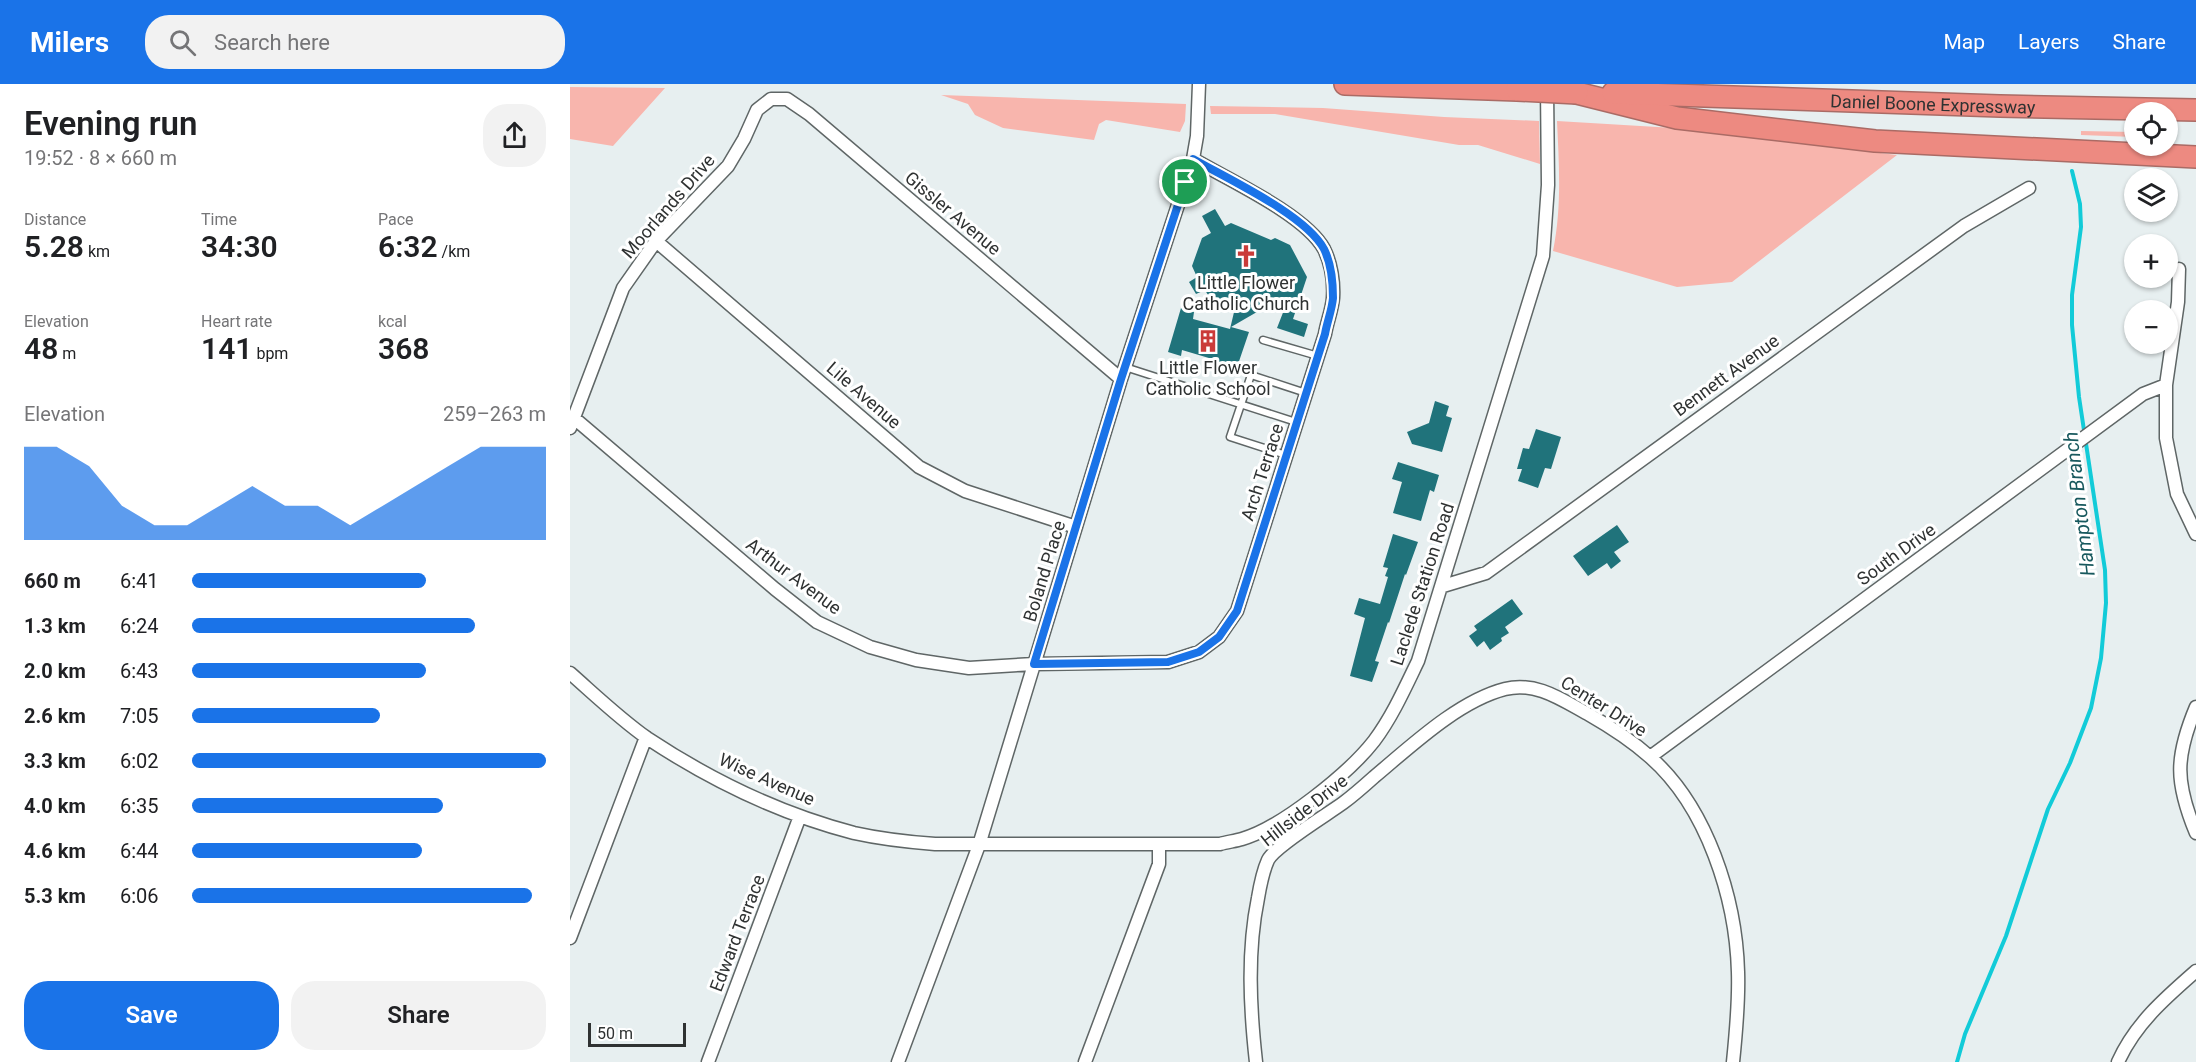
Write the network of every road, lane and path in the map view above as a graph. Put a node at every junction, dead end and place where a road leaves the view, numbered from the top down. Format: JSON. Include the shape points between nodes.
{"nodes":[{"id":1,"x":1199,"y":84,"type":"edge"},
{"id":2,"x":1345,"y":84,"type":"edge"},
{"id":3,"x":1546,"y":84,"type":"edge"},
{"id":4,"x":1577,"y":93,"type":"junction"},
{"id":5,"x":757,"y":110,"type":"joint"},
{"id":6,"x":2196,"y":110,"type":"edge"},
{"id":7,"x":2196,"y":158,"type":"edge"},
{"id":8,"x":1193,"y":159,"type":"junction"},
{"id":9,"x":2029,"y":188,"type":"dead end"},
{"id":10,"x":656,"y":241,"type":"junction"},
{"id":11,"x":2179,"y":269,"type":"dead end"},
{"id":12,"x":1263,"y":340,"type":"dead end"},
{"id":13,"x":1318,"y":356,"type":"junction"},
{"id":14,"x":1123,"y":373,"type":"junction"},
{"id":15,"x":2166,"y":386,"type":"junction"},
{"id":16,"x":1306,"y":393,"type":"junction"},
{"id":17,"x":1240,"y":404,"type":"junction"},
{"id":18,"x":1296,"y":422,"type":"junction"},
{"id":19,"x":572,"y":423,"type":"edge"},
{"id":20,"x":1286,"y":455,"type":"junction"},
{"id":21,"x":1076,"y":527,"type":"junction"},
{"id":22,"x":2196,"y":534,"type":"edge"},
{"id":23,"x":1443,"y":586,"type":"junction"},
{"id":24,"x":1034,"y":664,"type":"junction"},
{"id":25,"x":570,"y":674,"type":"edge"},
{"id":26,"x":2196,"y":707,"type":"edge"},
{"id":27,"x":646,"y":737,"type":"junction"},
{"id":28,"x":1407,"y":747,"type":"joint"},
{"id":29,"x":1650,"y":757,"type":"junction"},
{"id":30,"x":800,"y":816,"type":"junction"},
{"id":31,"x":2196,"y":833,"type":"edge"},
{"id":32,"x":1159,"y":844,"type":"junction"},
{"id":33,"x":979,"y":845,"type":"junction"},
{"id":34,"x":570,"y":938,"type":"edge"},
{"id":35,"x":2196,"y":971,"type":"edge"},
{"id":36,"x":708,"y":1062,"type":"edge"},
{"id":37,"x":898,"y":1062,"type":"edge"},
{"id":38,"x":1084,"y":1062,"type":"edge"},
{"id":39,"x":1256,"y":1062,"type":"edge"},
{"id":40,"x":1733,"y":1062,"type":"edge"},
{"id":41,"x":2118,"y":1062,"type":"edge"}],
"edges":[{"from":1,"to":8,"type":"street","name":"Boland Place","via":[[1199,122]]},
{"from":2,"to":4,"type":"highway","name":"Daniel Boone Expressway","bridge":true},
{"from":3,"to":23,"type":"street","name":"Laclede Station Road","via":[[1548,185],[1543,256]]},
{"from":4,"to":6,"type":"highway","name":"Daniel Boone Expressway"},
{"from":4,"to":7,"type":"highway","via":[[1677,118],[1816,136]]},
{"from":5,"to":10,"type":"street","name":"Moorlands Drive","via":[[728,166]]},
{"from":5,"to":14,"type":"street","name":"Gissler Avenue","via":[[771,99],[787,99],[809,114]]},
{"from":8,"to":13,"type":"street","name":"Arch Terrace","via":[[1289,213],[1312,232],[1324,249],[1332,276],[1333,300]]},
{"from":8,"to":14,"type":"street","name":"Boland Place"},
{"from":9,"to":23,"type":"street","name":"Bennett Avenue","via":[[1964,226],[1486,573]]},
{"from":10,"to":19,"type":"street","name":"Moorlands Drive","via":[[623,288]]},
{"from":10,"to":21,"type":"street","name":"Lile Avenue","via":[[919,467],[965,491]]},
{"from":11,"to":15,"type":"street"},
{"from":12,"to":13,"type":"lane"},
{"from":13,"to":16,"type":"street","name":"Arch Terrace"},
{"from":14,"to":17,"type":"lane"},
{"from":14,"to":21,"type":"street","name":"Boland Place"},
{"from":15,"to":22,"type":"street","via":[[2166,438],[2177,494]]},
{"from":15,"to":29,"type":"street","name":"South Drive","via":[[2143,394]]},
{"from":16,"to":17,"type":"lane","via":[[1251,375]]},
{"from":16,"to":18,"type":"street","name":"Arch Terrace"},
{"from":17,"to":18,"type":"lane"},
{"from":17,"to":20,"type":"lane","via":[[1230,437]]},
{"from":18,"to":20,"type":"street","name":"Arch Terrace"},
{"from":19,"to":24,"type":"street","name":"Arthur Avenue","via":[[818,622],[870,646],[916,660],[969,668]]},
{"from":20,"to":24,"type":"street","name":"Arch Terrace","via":[[1237,611],[1219,637],[1199,652],[1168,662]]},
{"from":21,"to":24,"type":"street","name":"Boland Place"},
{"from":23,"to":32,"type":"street","name":"Laclede Station Road","via":[[1418,661],[1394,711],[1374,742],[1348,769],[1317,796],[1244,839],[1220,844]]},
{"from":24,"to":33,"type":"street","name":"Boland Place"},
{"from":25,"to":27,"type":"street","name":"Wise Avenue"},
{"from":26,"to":31,"type":"street","via":[[2184,734],[2179,769],[2186,808]]},
{"from":27,"to":30,"type":"street","name":"Wise Avenue","via":[[722,781]]},
{"from":27,"to":34,"type":"street"},
{"from":28,"to":29,"type":"street","name":"Center Drive","via":[[1485,696],[1506,688],[1526,687],[1547,691],[1604,723]]},
{"from":28,"to":39,"type":"street","name":"Hillside Drive","via":[[1346,800],[1269,858],[1251,946]]},
{"from":29,"to":40,"type":"street","name":"Center Drive","via":[[1680,790],[1696,816],[1727,894],[1738,975]]},
{"from":30,"to":33,"type":"street","name":"Wise Avenue","via":[[855,833],[896,840]]},
{"from":30,"to":36,"type":"street","name":"Edward Terrace"},
{"from":32,"to":33,"type":"street","name":"Laclede Station Road"},
{"from":32,"to":38,"type":"street","via":[[1159,864]]},
{"from":33,"to":37,"type":"street","name":"Boland Place"},
{"from":35,"to":41,"type":"street","via":[[2156,1006],[2125,1046]]}]}
